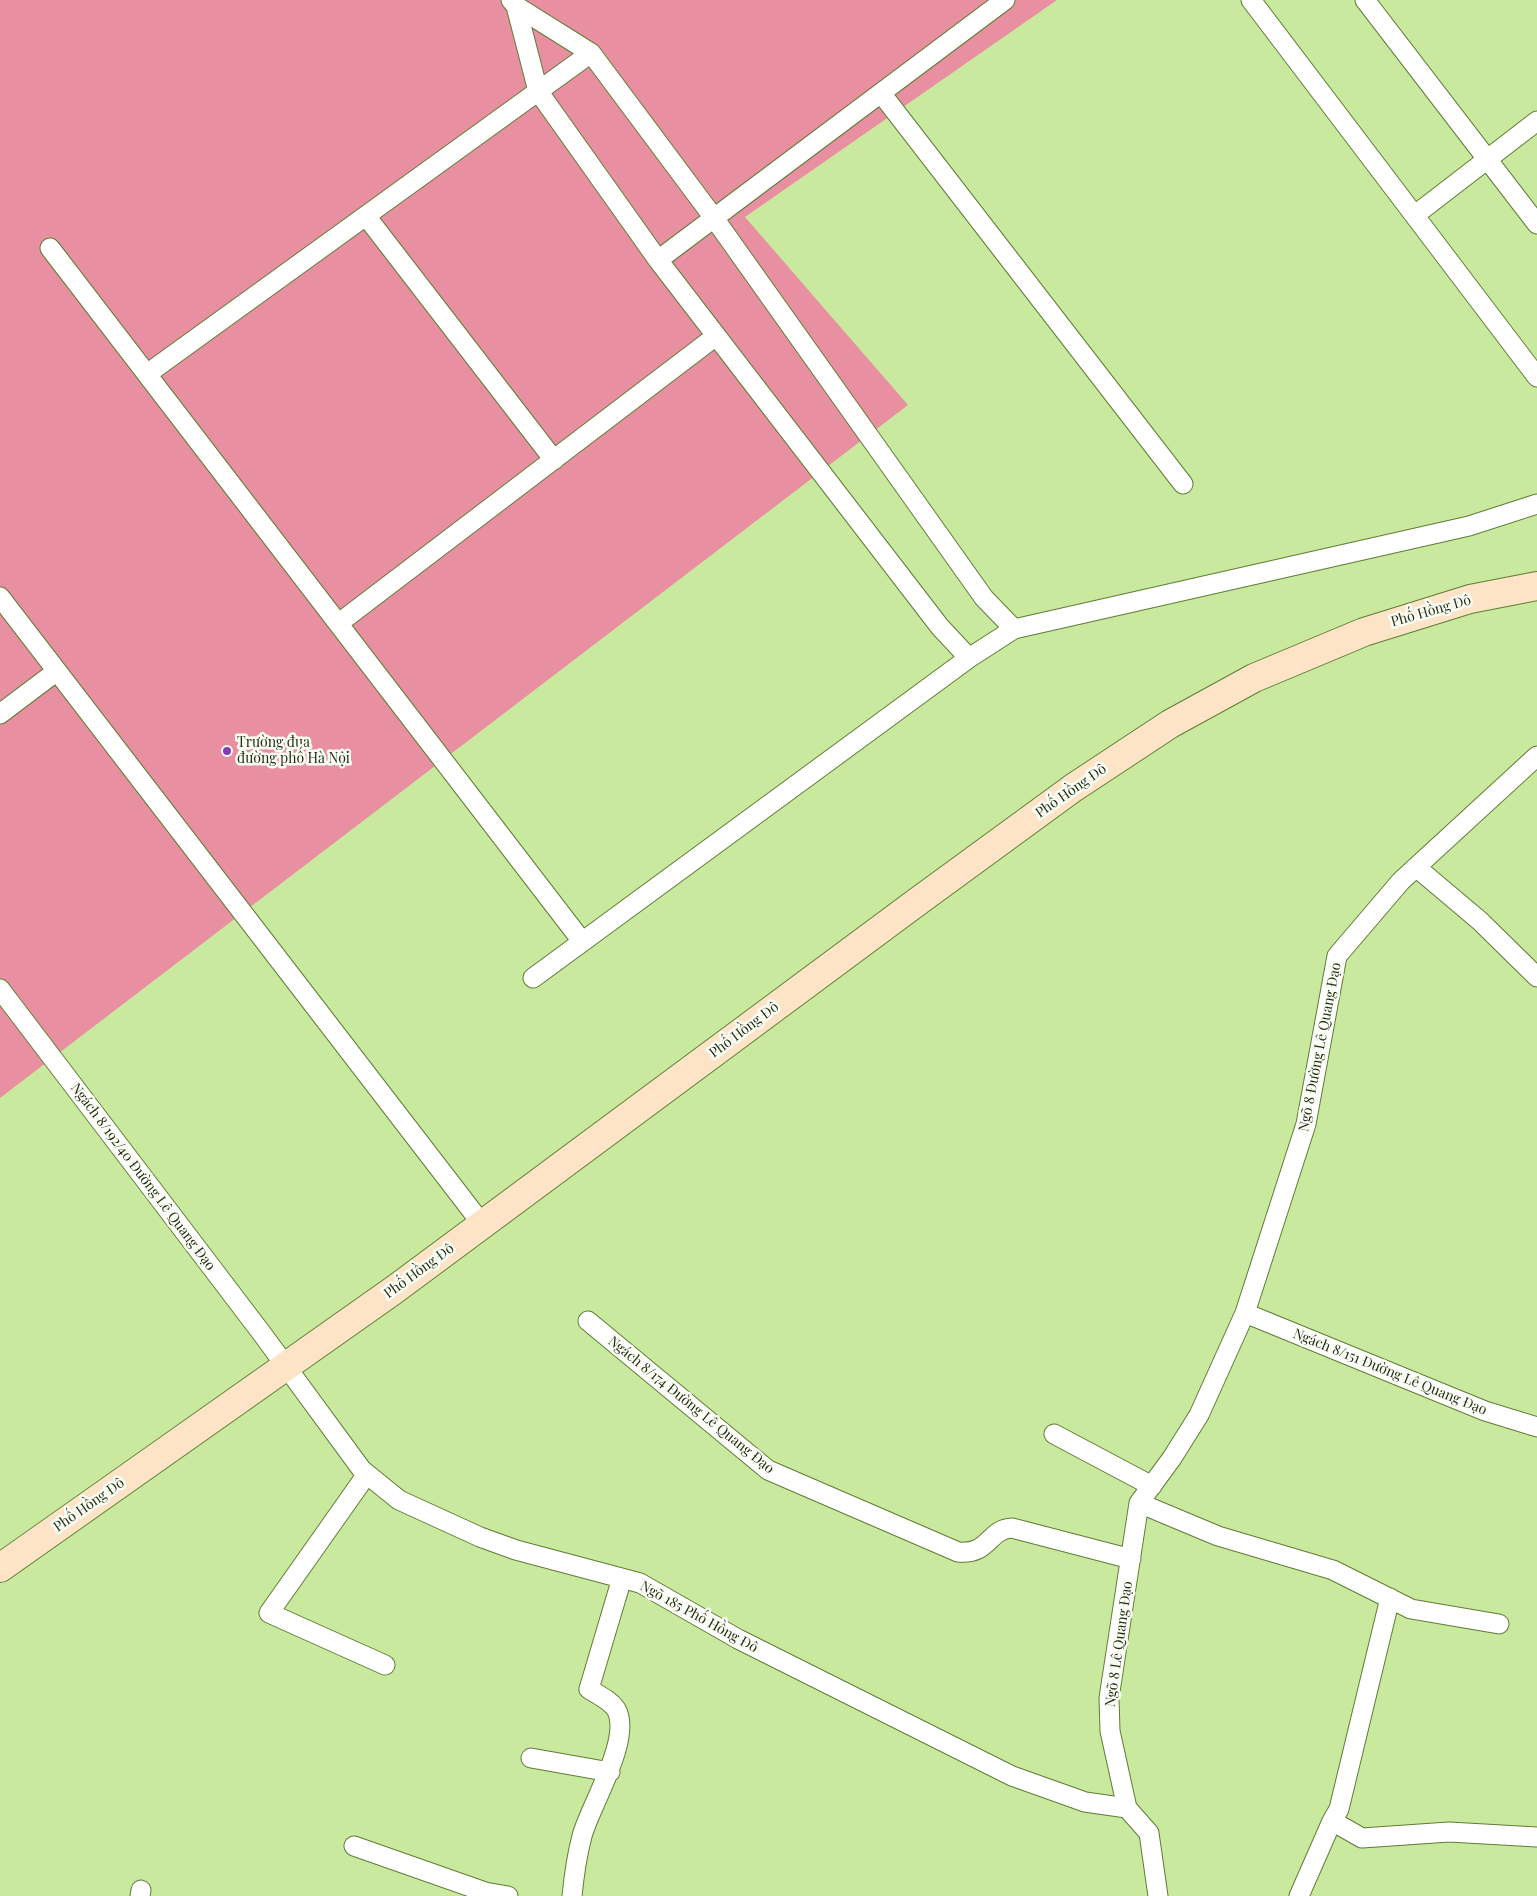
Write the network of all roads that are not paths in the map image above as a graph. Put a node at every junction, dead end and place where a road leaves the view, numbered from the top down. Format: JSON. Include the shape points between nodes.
{"nodes":[{"id":1,"x":1005,"y":0,"type":"edge"},
{"id":2,"x":1251,"y":0,"type":"edge"},
{"id":3,"x":1365,"y":0,"type":"edge"},
{"id":4,"x":513,"y":3,"type":"edge"},
{"id":5,"x":591,"y":53,"type":"junction"},
{"id":6,"x":538,"y":92,"type":"junction"},
{"id":7,"x":881,"y":93,"type":"junction"},
{"id":8,"x":1537,"y":121,"type":"edge"},
{"id":9,"x":1488,"y":159,"type":"junction"},
{"id":10,"x":1415,"y":215,"type":"junction"},
{"id":11,"x":366,"y":216,"type":"junction"},
{"id":12,"x":714,"y":218,"type":"junction"},
{"id":13,"x":1537,"y":224,"type":"edge"},
{"id":14,"x":50,"y":248,"type":"dead end"},
{"id":15,"x":658,"y":260,"type":"junction"},
{"id":16,"x":716,"y":336,"type":"junction"},
{"id":17,"x":148,"y":374,"type":"junction"},
{"id":18,"x":1537,"y":378,"type":"edge"},
{"id":19,"x":554,"y":460,"type":"junction"},
{"id":20,"x":1183,"y":484,"type":"dead end"},
{"id":21,"x":1537,"y":504,"type":"edge"},
{"id":22,"x":1537,"y":586,"type":"edge"},
{"id":23,"x":0,"y":597,"type":"edge"},
{"id":24,"x":339,"y":623,"type":"junction"},
{"id":25,"x":1014,"y":628,"type":"junction"},
{"id":26,"x":969,"y":658,"type":"junction"},
{"id":27,"x":57,"y":671,"type":"junction"},
{"id":28,"x":0,"y":714,"type":"edge"},
{"id":29,"x":1537,"y":756,"type":"edge"},
{"id":30,"x":1416,"y":867,"type":"junction"},
{"id":31,"x":582,"y":940,"type":"junction"},
{"id":32,"x":532,"y":978,"type":"dead end"},
{"id":33,"x":1537,"y":978,"type":"edge"},
{"id":34,"x":0,"y":989,"type":"edge"},
{"id":35,"x":482,"y":1224,"type":"junction"},
{"id":36,"x":1245,"y":1313,"type":"junction"},
{"id":37,"x":588,"y":1321,"type":"dead end"},
{"id":38,"x":285,"y":1366,"type":"junction"},
{"id":39,"x":1537,"y":1427,"type":"edge"},
{"id":40,"x":1054,"y":1434,"type":"dead end"},
{"id":41,"x":367,"y":1474,"type":"junction"},
{"id":42,"x":1152,"y":1486,"type":"junction"},
{"id":43,"x":1139,"y":1503,"type":"junction"},
{"id":44,"x":1131,"y":1559,"type":"junction"},
{"id":45,"x":0,"y":1568,"type":"edge"},
{"id":46,"x":622,"y":1578,"type":"junction"},
{"id":47,"x":1390,"y":1598,"type":"junction"},
{"id":48,"x":1499,"y":1624,"type":"dead end"},
{"id":49,"x":385,"y":1665,"type":"dead end"},
{"id":50,"x":531,"y":1758,"type":"dead end"},
{"id":51,"x":610,"y":1772,"type":"junction"},
{"id":52,"x":1127,"y":1808,"type":"junction"},
{"id":53,"x":1332,"y":1820,"type":"junction"},
{"id":54,"x":1537,"y":1837,"type":"edge"},
{"id":55,"x":354,"y":1846,"type":"dead end"},
{"id":56,"x":508,"y":1896,"type":"edge"},
{"id":57,"x":572,"y":1896,"type":"edge"},
{"id":58,"x":1158,"y":1896,"type":"edge"},
{"id":59,"x":1299,"y":1896,"type":"edge"}],
"edges":[{"from":1,"to":7,"type":"lane"},
{"from":2,"to":10,"type":"lane"},
{"from":3,"to":9,"type":"lane"},
{"from":4,"to":5,"type":"lane"},
{"from":4,"to":6,"type":"lane"},
{"from":5,"to":6,"type":"lane"},
{"from":5,"to":12,"type":"lane"},
{"from":6,"to":11,"type":"lane"},
{"from":6,"to":15,"type":"lane"},
{"from":7,"to":12,"type":"lane"},
{"from":7,"to":20,"type":"lane"},
{"from":8,"to":9,"type":"lane"},
{"from":9,"to":10,"type":"lane"},
{"from":9,"to":13,"type":"lane"},
{"from":10,"to":18,"type":"lane"},
{"from":11,"to":17,"type":"lane"},
{"from":11,"to":19,"type":"lane"},
{"from":12,"to":15,"type":"lane"},
{"from":12,"to":25,"type":"lane","via":[[973,584]]},
{"from":14,"to":17,"type":"lane"},
{"from":15,"to":16,"type":"lane"},
{"from":16,"to":19,"type":"lane"},
{"from":16,"to":26,"type":"lane","via":[[940,627]]},
{"from":17,"to":24,"type":"lane"},
{"from":19,"to":24,"type":"lane"},
{"from":21,"to":25,"type":"lane","via":[[1469,526]]},
{"from":22,"to":35,"type":"street","name":"Phố Hồng Đô","via":[[1470,599],[1364,632],[1254,678],[1170,724],[1073,788],[940,884]]},
{"from":23,"to":27,"type":"lane"},
{"from":24,"to":31,"type":"lane"},
{"from":25,"to":26,"type":"lane"},
{"from":26,"to":31,"type":"lane"},
{"from":27,"to":28,"type":"lane"},
{"from":27,"to":35,"type":"lane"},
{"from":29,"to":30,"type":"lane","name":"Ngõ 8 Đường Lê Quang Đạo"},
{"from":30,"to":33,"type":"lane","via":[[1480,921]]},
{"from":30,"to":36,"type":"lane","name":"Ngõ 8 Đường Lê Quang Đạo","via":[[1401,880],[1337,956],[1306,1124]]},
{"from":31,"to":32,"type":"lane"},
{"from":34,"to":38,"type":"lane","name":"Ngách 8/192/40 Đường Lê Quang Đạo"},
{"from":35,"to":38,"type":"street","name":"Phố Hồng Đô"},
{"from":36,"to":39,"type":"lane","name":"Ngách 8/151 Đường Lê Quang Đạo","via":[[1476,1407]]},
{"from":36,"to":42,"type":"lane","name":"Ngõ 8 Đường Lê Quang Đạo","via":[[1199,1415]]},
{"from":37,"to":44,"type":"lane","name":"Ngách 8/174 Đường Lê Quang Đạo","via":[[768,1470],[777,1474],[958,1552],[970,1554],[979,1550],[1002,1528],[1012,1528]]},
{"from":38,"to":41,"type":"lane","name":"Ngõ 185 Phố Hồng Đô"},
{"from":38,"to":45,"type":"street","name":"Phố Hồng Đô"},
{"from":40,"to":42,"type":"lane"},
{"from":41,"to":46,"type":"lane","name":"Ngõ 185 Phố Hồng Đô","via":[[399,1500],[480,1537],[516,1550]]},
{"from":41,"to":49,"type":"lane","via":[[270,1613]]},
{"from":42,"to":43,"type":"lane","name":"Ngõ 8 Đường Lê Quang Đạo"},
{"from":43,"to":44,"type":"lane","name":"Ngõ 8 Lê Quang Đạo"},
{"from":43,"to":47,"type":"lane","via":[[1218,1536],[1332,1570]]},
{"from":44,"to":52,"type":"lane","name":"Ngõ 8 Lê Quang Đạo","via":[[1109,1698],[1110,1731]]},
{"from":46,"to":51,"type":"lane","via":[[589,1689],[609,1701],[619,1719]]},
{"from":46,"to":52,"type":"lane","name":"Ngõ 185 Phố Hồng Đô","via":[[640,1583],[738,1638],[1012,1776],[1085,1802]]},
{"from":47,"to":48,"type":"lane","via":[[1411,1609]]},
{"from":47,"to":53,"type":"lane","via":[[1339,1809]]},
{"from":50,"to":51,"type":"lane"},
{"from":51,"to":57,"type":"lane","via":[[583,1834]]},
{"from":52,"to":58,"type":"lane","name":"Ngõ 8 Lê Quang Đạo","via":[[1149,1833]]},
{"from":53,"to":54,"type":"lane","via":[[1362,1838],[1449,1832]]},
{"from":53,"to":59,"type":"lane"},
{"from":55,"to":56,"type":"lane","via":[[485,1892]]}]}
